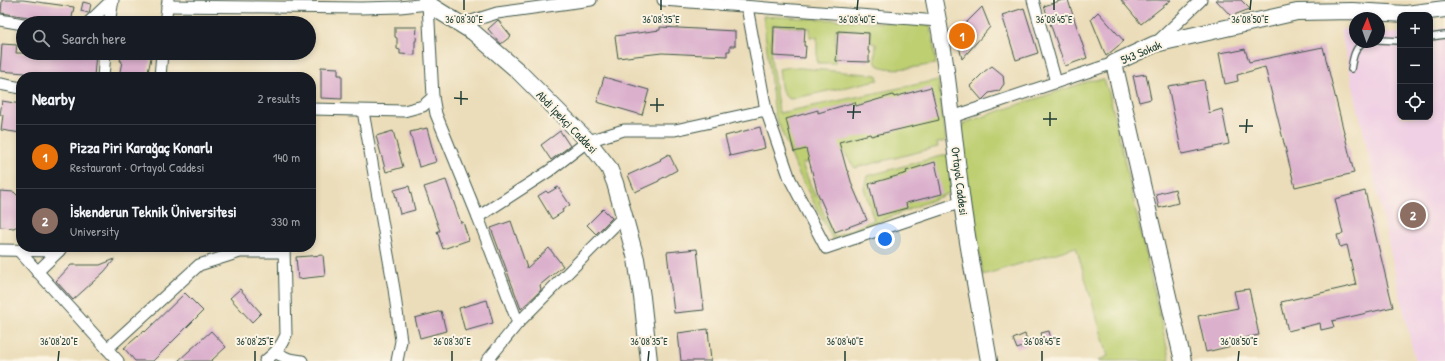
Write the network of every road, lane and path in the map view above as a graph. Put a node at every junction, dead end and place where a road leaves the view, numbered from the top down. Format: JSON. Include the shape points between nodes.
{"nodes":[{"id":1,"x":113,"y":0,"type":"edge"},
{"id":2,"x":591,"y":0,"type":"edge"},
{"id":3,"x":663,"y":0,"type":"edge"},
{"id":4,"x":934,"y":0,"type":"edge"},
{"id":5,"x":1032,"y":0,"type":"edge"},
{"id":6,"x":1201,"y":0,"type":"edge"},
{"id":7,"x":427,"y":2,"type":"edge"},
{"id":8,"x":167,"y":3,"type":"edge"},
{"id":9,"x":747,"y":7,"type":"junction"},
{"id":10,"x":1445,"y":9,"type":"edge"},
{"id":11,"x":96,"y":16,"type":"edge"},
{"id":12,"x":110,"y":16,"type":"edge"},
{"id":13,"x":166,"y":16,"type":"edge"},
{"id":14,"x":0,"y":20,"type":"edge"},
{"id":15,"x":938,"y":21,"type":"junction"},
{"id":16,"x":16,"y":23,"type":"edge"},
{"id":17,"x":462,"y":24,"type":"junction"},
{"id":18,"x":1445,"y":34,"type":"edge"},
{"id":19,"x":1433,"y":36,"type":"edge"},
{"id":20,"x":1385,"y":40,"type":"edge"},
{"id":21,"x":1397,"y":41,"type":"edge"},
{"id":22,"x":1155,"y":44,"type":"junction"},
{"id":23,"x":1357,"y":48,"type":"edge"},
{"id":24,"x":104,"y":60,"type":"edge"},
{"id":25,"x":161,"y":60,"type":"edge"},
{"id":26,"x":1114,"y":63,"type":"junction"},
{"id":27,"x":1351,"y":69,"type":"dead end"},
{"id":28,"x":103,"y":72,"type":"edge"},
{"id":29,"x":160,"y":72,"type":"edge"},
{"id":30,"x":1056,"y":82,"type":"junction"},
{"id":31,"x":0,"y":84,"type":"edge"},
{"id":32,"x":16,"y":87,"type":"edge"},
{"id":33,"x":433,"y":97,"type":"junction"},
{"id":34,"x":316,"y":109,"type":"edge"},
{"id":35,"x":766,"y":110,"type":"junction"},
{"id":36,"x":363,"y":111,"type":"junction"},
{"id":37,"x":952,"y":117,"type":"junction"},
{"id":38,"x":588,"y":141,"type":"junction"},
{"id":39,"x":962,"y":202,"type":"junction"},
{"id":40,"x":625,"y":215,"type":"junction"},
{"id":41,"x":478,"y":217,"type":"junction"},
{"id":42,"x":0,"y":250,"type":"edge"},
{"id":43,"x":16,"y":250,"type":"edge"},
{"id":44,"x":21,"y":252,"type":"edge"},
{"id":45,"x":58,"y":252,"type":"edge"},
{"id":46,"x":240,"y":252,"type":"edge"},
{"id":47,"x":284,"y":252,"type":"edge"},
{"id":48,"x":37,"y":272,"type":"junction"},
{"id":49,"x":518,"y":323,"type":"junction"},
{"id":50,"x":107,"y":349,"type":"junction"},
{"id":51,"x":276,"y":353,"type":"junction"},
{"id":52,"x":118,"y":361,"type":"edge"},
{"id":53,"x":265,"y":361,"type":"edge"},
{"id":54,"x":302,"y":361,"type":"edge"},
{"id":55,"x":397,"y":361,"type":"edge"},
{"id":56,"x":487,"y":361,"type":"edge"},
{"id":57,"x":649,"y":361,"type":"edge"},
{"id":58,"x":989,"y":361,"type":"edge"},
{"id":59,"x":1183,"y":361,"type":"edge"}],
"edges":[{"from":1,"to":11,"type":"street"},
{"from":1,"to":12,"type":"street"},
{"from":2,"to":17,"type":"street","via":[[497,13]]},
{"from":3,"to":9,"type":"street"},
{"from":4,"to":15,"type":"street","name":"Ortayol Caddesi"},
{"from":5,"to":30,"type":"street"},
{"from":6,"to":22,"type":"street"},
{"from":7,"to":8,"type":"street","via":[[400,7],[362,8]]},
{"from":7,"to":17,"type":"street","name":"Abdi İpekçi Caddesi"},
{"from":7,"to":33,"type":"street"},
{"from":8,"to":13,"type":"street"},
{"from":9,"to":15,"type":"street"},
{"from":9,"to":35,"type":"street"},
{"from":10,"to":22,"type":"street","name":"543 Sokak","via":[[1406,14],[1352,11],[1297,12]]},
{"from":14,"to":16,"type":"street"},
{"from":15,"to":37,"type":"street","name":"Ortayol Caddesi"},
{"from":17,"to":38,"type":"street","name":"Abdi İpekçi Caddesi","via":[[517,70]]},
{"from":18,"to":19,"type":"lane"},
{"from":20,"to":21,"type":"lane"},
{"from":22,"to":26,"type":"street","name":"543 Sokak"},
{"from":23,"to":27,"type":"lane"},
{"from":24,"to":28,"type":"street"},
{"from":25,"to":29,"type":"street"},
{"from":26,"to":30,"type":"street"},
{"from":26,"to":59,"type":"street","name":"543 Sokak"},
{"from":30,"to":37,"type":"street"},
{"from":31,"to":32,"type":"street"},
{"from":33,"to":36,"type":"street","via":[[423,106],[404,111]]},
{"from":33,"to":41,"type":"street","via":[[436,114]]},
{"from":34,"to":36,"type":"street"},
{"from":35,"to":38,"type":"street","via":[[675,130],[624,130]]},
{"from":35,"to":39,"type":"street","via":[[790,180],[826,248]]},
{"from":36,"to":55,"type":"street","via":[[400,333]]},
{"from":37,"to":39,"type":"street","name":"Ortayol Caddesi"},
{"from":38,"to":40,"type":"street","name":"Abdi İpekçi Caddesi","via":[[609,168]]},
{"from":38,"to":41,"type":"street","via":[[549,171]]},
{"from":39,"to":58,"type":"street","name":"Ortayol Caddesi"},
{"from":40,"to":49,"type":"street"},
{"from":40,"to":57,"type":"street","name":"Abdi İpekçi Caddesi","via":[[636,259]]},
{"from":41,"to":49,"type":"street"},
{"from":42,"to":43,"type":"street"},
{"from":44,"to":48,"type":"street"},
{"from":45,"to":48,"type":"street"},
{"from":46,"to":50,"type":"street","via":[[200,265]]},
{"from":47,"to":51,"type":"street","via":[[286,335]]},
{"from":48,"to":50,"type":"street"},
{"from":49,"to":56,"type":"street"},
{"from":50,"to":52,"type":"street"},
{"from":51,"to":53,"type":"street"},
{"from":51,"to":54,"type":"street"}]}
